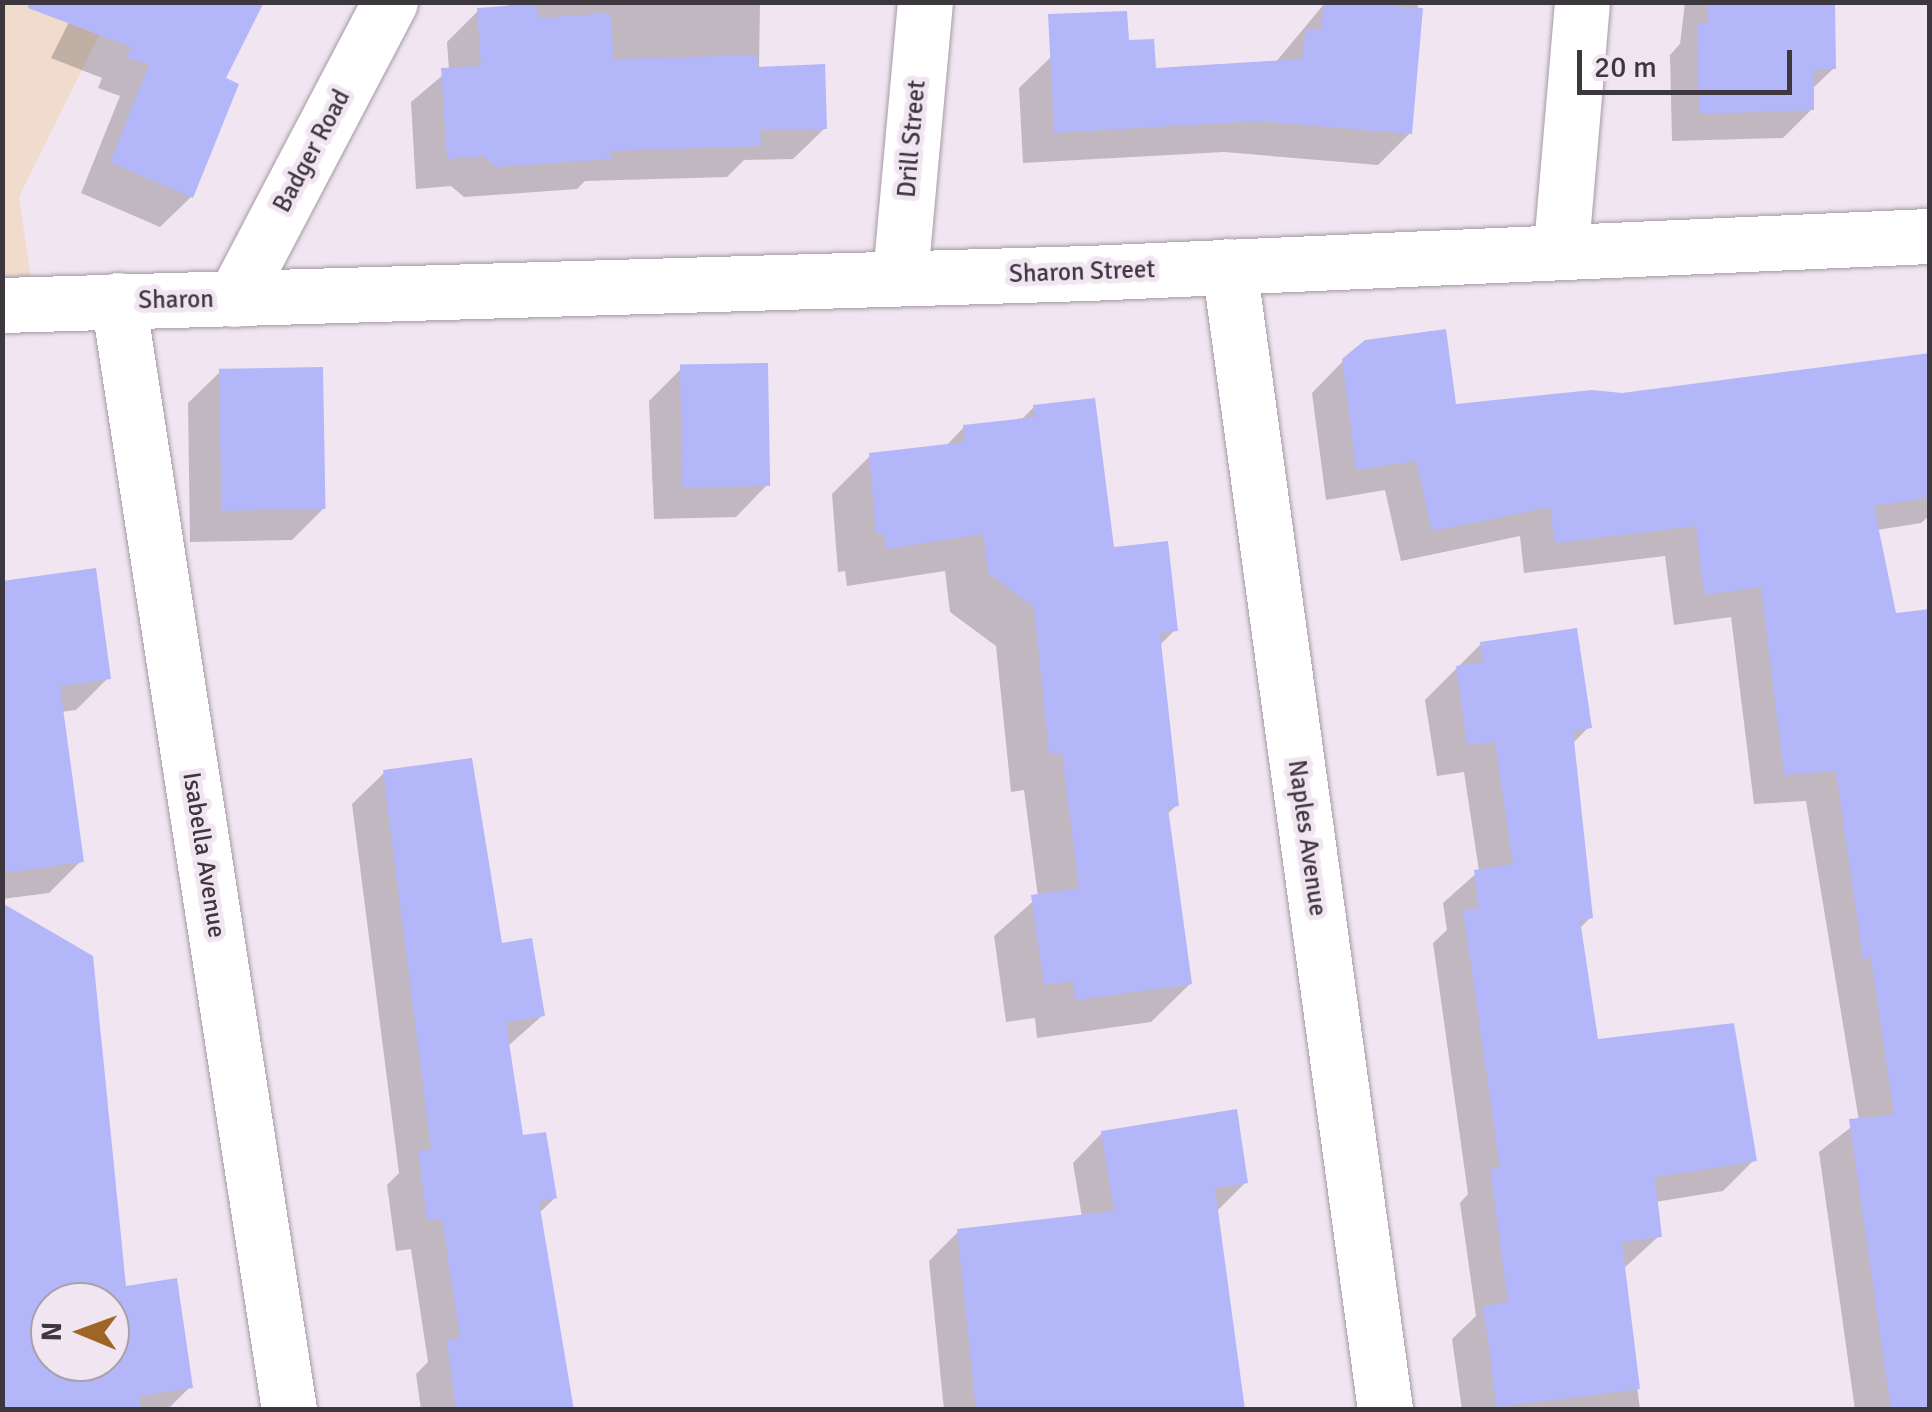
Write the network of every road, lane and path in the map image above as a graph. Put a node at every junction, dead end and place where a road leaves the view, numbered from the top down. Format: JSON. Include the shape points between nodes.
{"nodes":[{"id":1,"x":390,"y":2,"type":"edge"},
{"id":2,"x":925,"y":2,"type":"edge"},
{"id":3,"x":1582,"y":2,"type":"edge"},
{"id":4,"x":1930,"y":236,"type":"edge"},
{"id":5,"x":1561,"y":247,"type":"junction"},
{"id":6,"x":1228,"y":266,"type":"junction"},
{"id":7,"x":900,"y":276,"type":"junction"},
{"id":8,"x":234,"y":299,"type":"junction"},
{"id":9,"x":118,"y":300,"type":"junction"},
{"id":10,"x":2,"y":305,"type":"edge"},
{"id":11,"x":290,"y":1410,"type":"edge"},
{"id":12,"x":1384,"y":1410,"type":"edge"}],
"edges":[{"from":1,"to":8,"type":"street","name":"Badger Road"},
{"from":2,"to":7,"type":"street","name":"Drill Street"},
{"from":3,"to":5,"type":"street"},
{"from":4,"to":5,"type":"street","name":"Sharon Street"},
{"from":5,"to":6,"type":"street","name":"Sharon Street"},
{"from":6,"to":7,"type":"street","name":"Sharon Street"},
{"from":6,"to":12,"type":"street","name":"Naples Avenue"},
{"from":7,"to":8,"type":"street","name":"Sharon Street"},
{"from":8,"to":9,"type":"street","name":"Sharon"},
{"from":9,"to":10,"type":"street"},
{"from":9,"to":11,"type":"street","name":"Isabella Avenue"}]}
